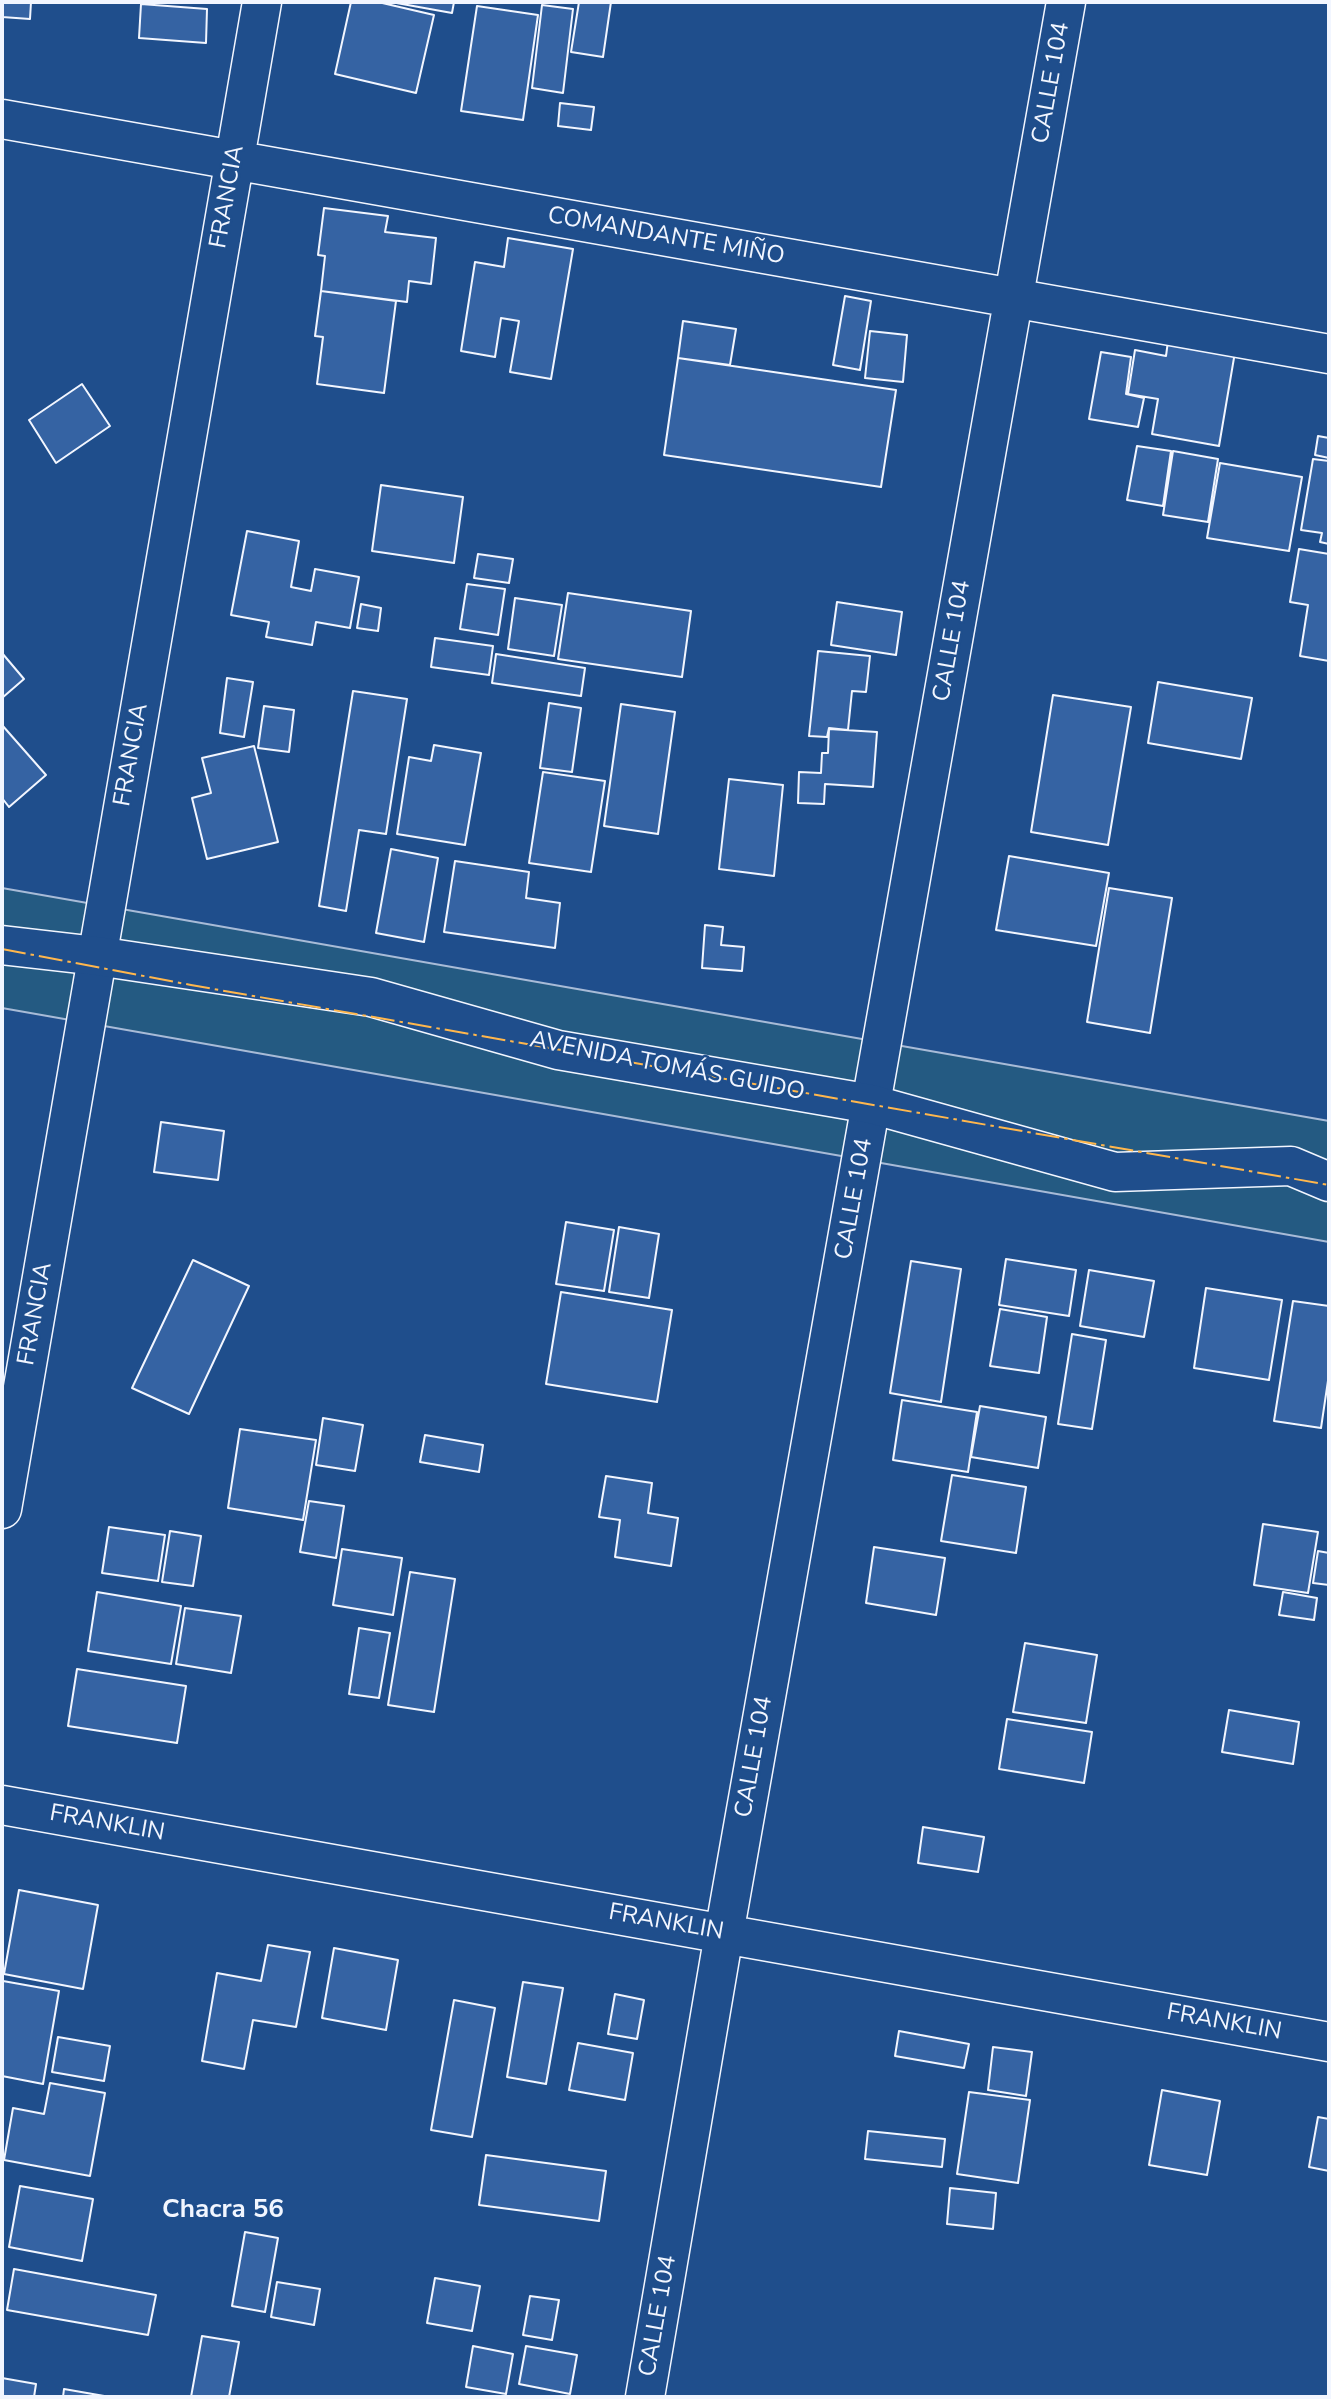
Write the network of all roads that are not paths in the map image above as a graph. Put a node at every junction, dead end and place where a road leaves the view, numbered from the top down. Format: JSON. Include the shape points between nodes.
{"nodes":[{"id":1,"x":262,"y":2,"type":"edge"},
{"id":2,"x":1066,"y":2,"type":"edge"},
{"id":3,"x":2,"y":119,"type":"edge"},
{"id":4,"x":234,"y":160,"type":"junction"},
{"id":5,"x":1014,"y":298,"type":"junction"},
{"id":6,"x":1329,"y":354,"type":"edge"},
{"id":7,"x":2,"y":945,"type":"edge"},
{"id":8,"x":97,"y":956,"type":"junction"},
{"id":9,"x":871,"y":1104,"type":"junction"},
{"id":10,"x":1329,"y":1182,"type":"edge"},
{"id":11,"x":2,"y":1509,"type":"edge"},
{"id":12,"x":2,"y":1805,"type":"edge"},
{"id":13,"x":724,"y":1934,"type":"junction"},
{"id":14,"x":1329,"y":2042,"type":"edge"},
{"id":15,"x":645,"y":2397,"type":"edge"}],
"edges":[{"from":1,"to":4,"type":"street","name":"FRANCIA"},
{"from":2,"to":5,"type":"street","name":"CALLE 104"},
{"from":3,"to":4,"type":"street","name":"COMANDANTE MIÑO"},
{"from":4,"to":5,"type":"street","name":"COMANDANTE MIÑO"},
{"from":4,"to":8,"type":"street","name":"FRANCIA"},
{"from":5,"to":6,"type":"street","name":"COMANDANTE MIÑO"},
{"from":5,"to":9,"type":"street","name":"CALLE 104"},
{"from":7,"to":8,"type":"street","name":"AVENIDA TOMÁS GUIDO"},
{"from":8,"to":9,"type":"street","name":"AVENIDA TOMÁS GUIDO","via":[[371,997],[558,1050]]},
{"from":8,"to":11,"type":"street","name":"FRANCIA"},
{"from":9,"to":10,"type":"street","name":"AVENIDA TOMÁS GUIDO","via":[[1115,1172],[1291,1166]]},
{"from":9,"to":13,"type":"street","name":"CALLE 104"},
{"from":12,"to":13,"type":"street","name":"FRANKLIN"},
{"from":13,"to":14,"type":"street","name":"FRANKLIN"},
{"from":13,"to":15,"type":"street","name":"CALLE 104"}]}
